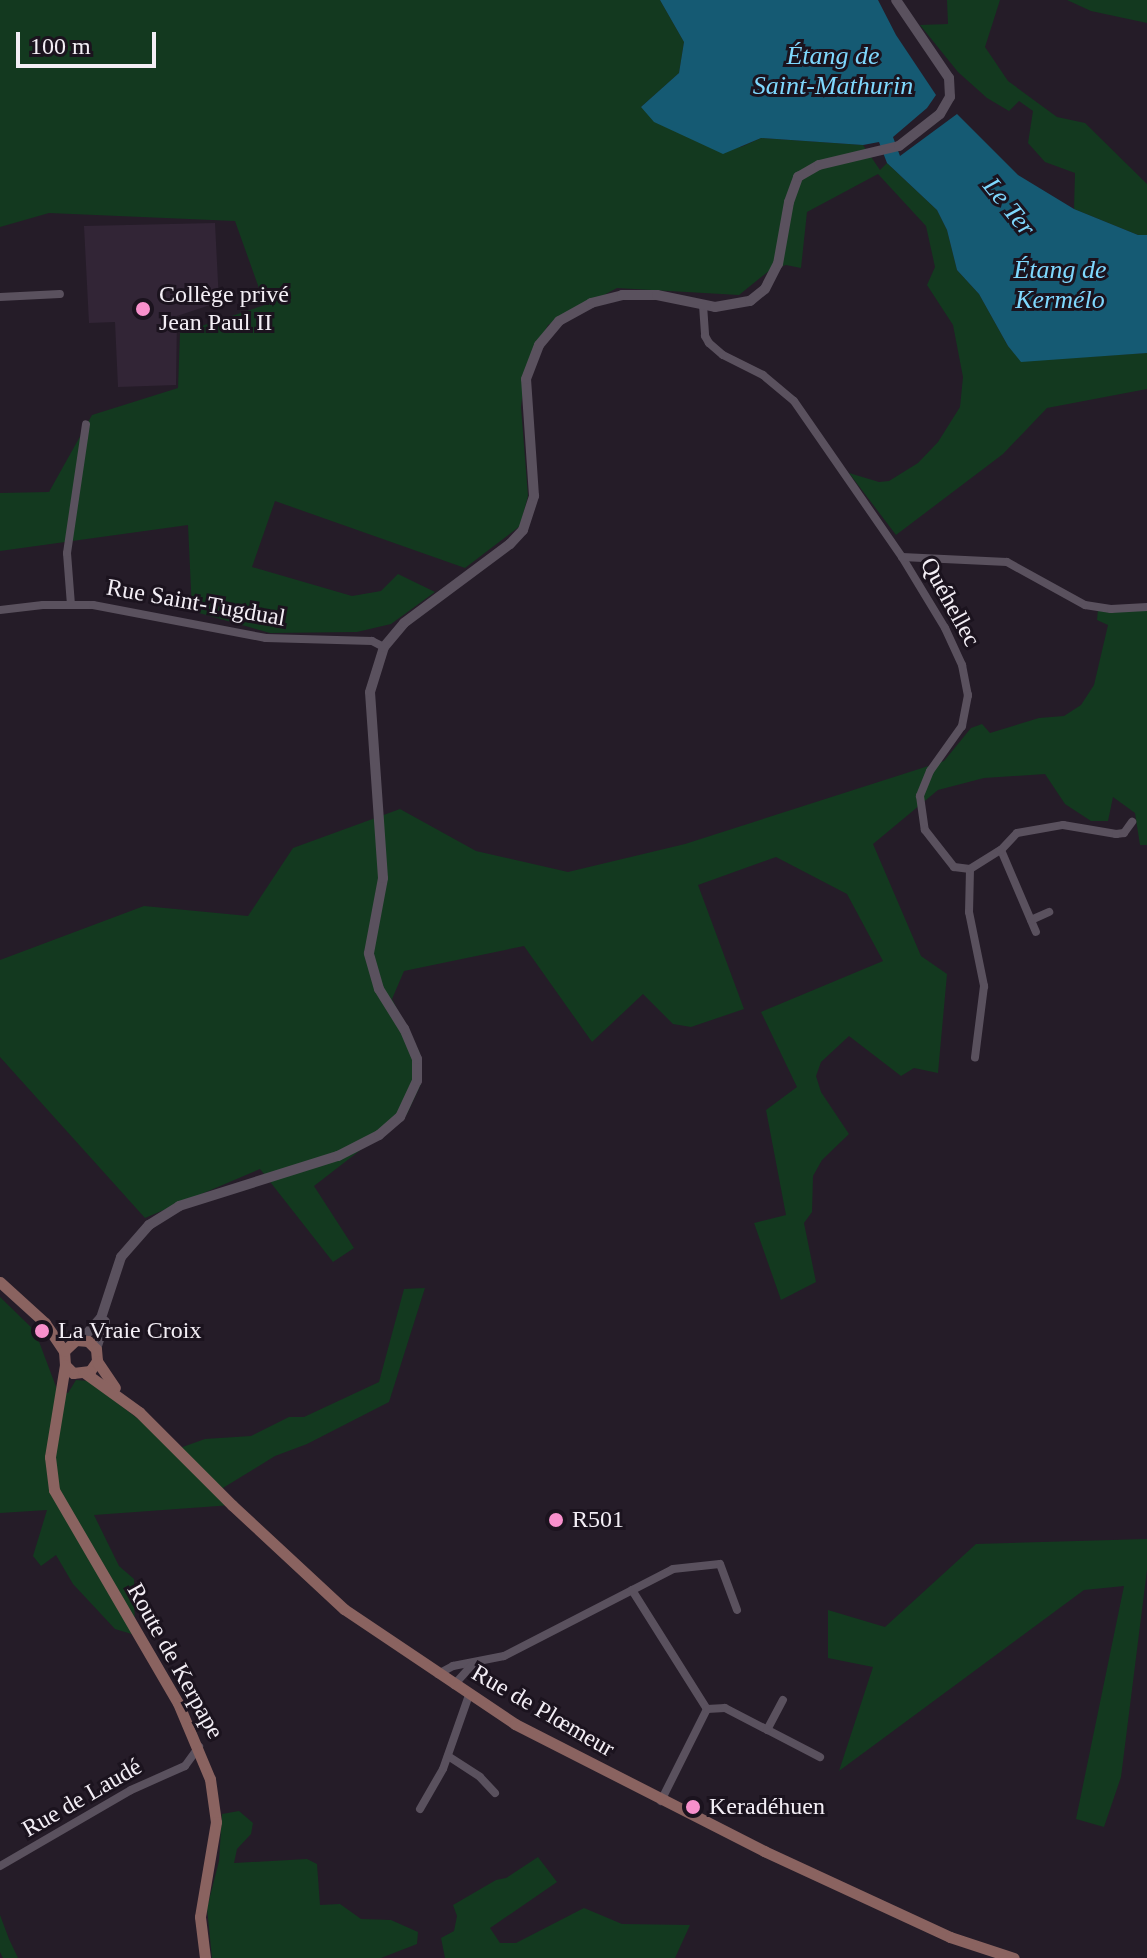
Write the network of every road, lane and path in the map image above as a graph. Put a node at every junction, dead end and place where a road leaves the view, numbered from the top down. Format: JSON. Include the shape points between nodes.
{"nodes":[{"id":1,"x":896,"y":0,"type":"edge"},
{"id":2,"x":60,"y":294,"type":"dead end"},
{"id":3,"x":0,"y":297,"type":"edge"},
{"id":4,"x":703,"y":305,"type":"junction"},
{"id":5,"x":86,"y":424,"type":"dead end"},
{"id":6,"x":902,"y":557,"type":"junction"},
{"id":7,"x":71,"y":605,"type":"junction"},
{"id":8,"x":1147,"y":607,"type":"edge"},
{"id":9,"x":0,"y":610,"type":"edge"},
{"id":10,"x":384,"y":647,"type":"junction"},
{"id":11,"x":1132,"y":822,"type":"dead end"},
{"id":12,"x":1001,"y":850,"type":"junction"},
{"id":13,"x":970,"y":869,"type":"junction"},
{"id":14,"x":1049,"y":912,"type":"dead end"},
{"id":15,"x":1031,"y":920,"type":"junction"},
{"id":16,"x":1036,"y":932,"type":"dead end"},
{"id":17,"x":975,"y":1057,"type":"dead end"},
{"id":18,"x":140,"y":1234,"type":"junction"},
{"id":19,"x":0,"y":1282,"type":"edge"},
{"id":20,"x":45,"y":1323,"type":"junction"},
{"id":21,"x":79,"y":1340,"type":"junction"},
{"id":22,"x":64,"y":1351,"type":"junction"},
{"id":23,"x":97,"y":1355,"type":"junction"},
{"id":24,"x":65,"y":1365,"type":"junction"},
{"id":25,"x":82,"y":1374,"type":"junction"},
{"id":26,"x":120,"y":1395,"type":"junction"},
{"id":27,"x":62,"y":1398,"type":"junction"},
{"id":28,"x":632,"y":1590,"type":"junction"},
{"id":29,"x":737,"y":1610,"type":"dead end"},
{"id":30,"x":473,"y":1664,"type":"junction"},
{"id":31,"x":438,"y":1674,"type":"junction"},
{"id":32,"x":454,"y":1685,"type":"junction"},
{"id":33,"x":469,"y":1695,"type":"junction"},
{"id":34,"x":783,"y":1700,"type":"dead end"},
{"id":35,"x":707,"y":1709,"type":"junction"},
{"id":36,"x":767,"y":1730,"type":"junction"},
{"id":37,"x":199,"y":1747,"type":"junction"},
{"id":38,"x":448,"y":1756,"type":"junction"},
{"id":39,"x":820,"y":1757,"type":"dead end"},
{"id":40,"x":185,"y":1766,"type":"junction"},
{"id":41,"x":207,"y":1769,"type":"junction"},
{"id":42,"x":495,"y":1793,"type":"dead end"},
{"id":43,"x":661,"y":1801,"type":"junction"},
{"id":44,"x":420,"y":1809,"type":"dead end"},
{"id":45,"x":0,"y":1866,"type":"edge"},
{"id":46,"x":205,"y":1958,"type":"edge"},
{"id":47,"x":1014,"y":1958,"type":"edge"}],
"edges":[{"from":1,"to":4,"type":"street","via":[[944,68],[951,90],[940,114],[899,146],[819,165],[798,177],[771,280],[757,297],[740,305]]},
{"from":2,"to":3,"type":"street"},
{"from":4,"to":6,"type":"street","name":"Quéhellec","via":[[709,343],[763,375],[794,401]]},
{"from":4,"to":10,"type":"street","via":[[657,295],[622,295],[577,309],[548,332],[526,379],[534,496],[528,522],[510,544],[404,623]]},
{"from":5,"to":7,"type":"street","via":[[67,553]]},
{"from":6,"to":8,"type":"street","via":[[1007,562],[1085,605]]},
{"from":6,"to":13,"type":"street","name":"Quéhellec","via":[[945,628],[962,665],[968,695],[962,726],[930,771],[920,796],[925,830],[954,867]]},
{"from":7,"to":9,"type":"street","name":"Rue Saint-Tugdual"},
{"from":7,"to":10,"type":"street","name":"Rue Saint-Tugdual","via":[[153,614],[266,638],[372,641]]},
{"from":10,"to":18,"type":"street","via":[[370,692],[383,878],[370,965],[414,1047],[414,1091],[395,1123],[360,1146],[179,1206]]},
{"from":11,"to":12,"type":"street","via":[[1116,834],[1063,825],[1035,828],[1017,833]]},
{"from":12,"to":13,"type":"street"},
{"from":12,"to":15,"type":"street"},
{"from":13,"to":17,"type":"street","via":[[969,912],[984,986]]},
{"from":14,"to":15,"type":"street"},
{"from":15,"to":16,"type":"street"},
{"from":18,"to":21,"type":"street","via":[[121,1257],[101,1318]]},
{"from":18,"to":23,"type":"street","via":[[118,1280]]},
{"from":19,"to":20,"type":"main road"},
{"from":20,"to":21,"type":"main road"},
{"from":20,"to":22,"type":"main road"},
{"from":21,"to":22,"type":"main road"},
{"from":21,"to":23,"type":"main road"},
{"from":22,"to":24,"type":"main road","name":"Route de Kerpape"},
{"from":23,"to":25,"type":"main road","name":"Route de Kerpape"},
{"from":23,"to":26,"type":"main road","name":"Rue de Plœmeur"},
{"from":24,"to":25,"type":"main road","name":"Rue de Plœmeur"},
{"from":24,"to":27,"type":"main road","name":"Route de Kerpape"},
{"from":25,"to":26,"type":"main road","name":"Rue de Plœmeur"},
{"from":25,"to":27,"type":"main road","name":"Route de Kerpape"},
{"from":26,"to":31,"type":"main road","name":"Rue de Plœmeur","via":[[344,1609]]},
{"from":27,"to":37,"type":"main road","name":"Route de Kerpape","via":[[50,1457],[54,1490]]},
{"from":28,"to":29,"type":"street","via":[[673,1569],[720,1564]]},
{"from":28,"to":30,"type":"street","via":[[524,1647]]},
{"from":28,"to":35,"type":"street"},
{"from":30,"to":31,"type":"street"},
{"from":30,"to":32,"type":"street"},
{"from":31,"to":32,"type":"main road","name":"Rue de Plœmeur"},
{"from":32,"to":33,"type":"main road","name":"Rue de Plœmeur"},
{"from":33,"to":38,"type":"street"},
{"from":33,"to":43,"type":"main road","name":"Rue de Plœmeur"},
{"from":34,"to":36,"type":"street"},
{"from":35,"to":36,"type":"street","via":[[725,1708]]},
{"from":35,"to":43,"type":"street"},
{"from":36,"to":39,"type":"street"},
{"from":37,"to":40,"type":"street","name":"Rue de Laudé"},
{"from":37,"to":41,"type":"main road","name":"Route de Kerpape"},
{"from":38,"to":42,"type":"street"},
{"from":38,"to":44,"type":"street"},
{"from":40,"to":41,"type":"street"},
{"from":40,"to":45,"type":"street","name":"Rue de Laudé","via":[[120,1795]]},
{"from":41,"to":46,"type":"main road","name":"Route de Kerpape","via":[[216,1822],[200,1917]]},
{"from":43,"to":47,"type":"main road","name":"Rue de Plœmeur","via":[[950,1937]]}]}
